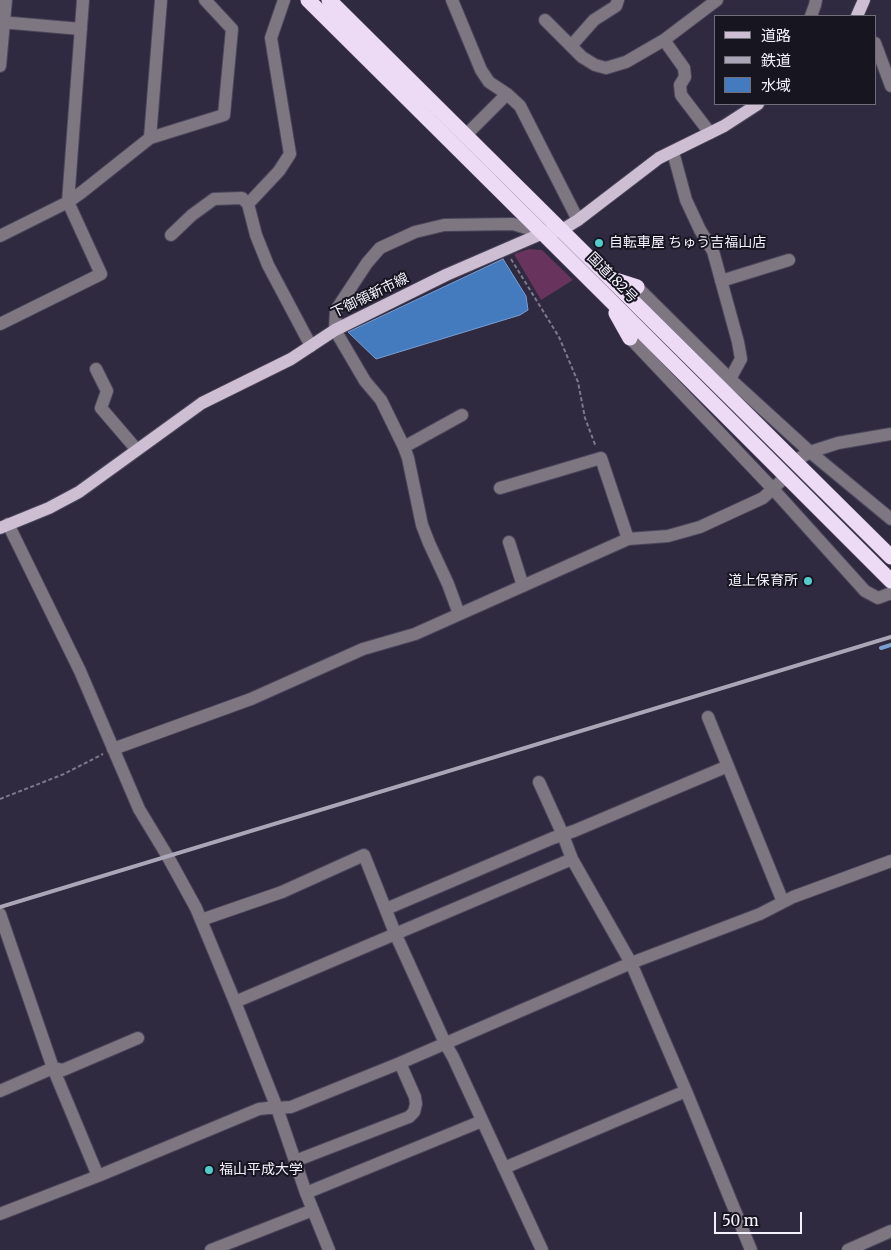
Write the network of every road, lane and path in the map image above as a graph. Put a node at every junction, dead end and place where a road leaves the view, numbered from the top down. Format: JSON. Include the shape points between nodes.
{"nodes":[{"id":1,"x":6,"y":0,"type":"edge"},
{"id":2,"x":83,"y":0,"type":"edge"},
{"id":3,"x":161,"y":0,"type":"edge"},
{"id":4,"x":205,"y":0,"type":"edge"},
{"id":5,"x":284,"y":0,"type":"edge"},
{"id":6,"x":308,"y":0,"type":"edge"},
{"id":7,"x":452,"y":0,"type":"edge"},
{"id":8,"x":618,"y":0,"type":"edge"},
{"id":9,"x":717,"y":0,"type":"edge"},
{"id":10,"x":816,"y":0,"type":"edge"},
{"id":11,"x":331,"y":6,"type":"edge"},
{"id":12,"x":811,"y":15,"type":"edge"},
{"id":13,"x":545,"y":20,"type":"dead end"},
{"id":14,"x":2,"y":22,"type":"edge"},
{"id":15,"x":81,"y":29,"type":"junction"},
{"id":16,"x":664,"y":40,"type":"junction"},
{"id":17,"x":571,"y":46,"type":"junction"},
{"id":18,"x":876,"y":46,"type":"edge"},
{"id":19,"x":0,"y":66,"type":"edge"},
{"id":20,"x":891,"y":86,"type":"edge"},
{"id":21,"x":508,"y":94,"type":"junction"},
{"id":22,"x":756,"y":105,"type":"edge"},
{"id":23,"x":710,"y":133,"type":"junction"},
{"id":24,"x":466,"y":135,"type":"junction"},
{"id":25,"x":150,"y":138,"type":"junction"},
{"id":26,"x":673,"y":152,"type":"junction"},
{"id":27,"x":68,"y":202,"type":"junction"},
{"id":28,"x":248,"y":204,"type":"junction"},
{"id":29,"x":578,"y":220,"type":"junction"},
{"id":30,"x":562,"y":230,"type":"junction"},
{"id":31,"x":543,"y":233,"type":"junction"},
{"id":32,"x":171,"y":235,"type":"dead end"},
{"id":33,"x":0,"y":236,"type":"edge"},
{"id":34,"x":506,"y":249,"type":"junction"},
{"id":35,"x":789,"y":260,"type":"dead end"},
{"id":36,"x":611,"y":279,"type":"junction"},
{"id":37,"x":721,"y":281,"type":"junction"},
{"id":38,"x":638,"y":287,"type":"joint"},
{"id":39,"x":606,"y":296,"type":"junction"},
{"id":40,"x":0,"y":324,"type":"edge"},
{"id":41,"x":335,"y":330,"type":"junction"},
{"id":42,"x":630,"y":338,"type":"joint"},
{"id":43,"x":311,"y":346,"type":"junction"},
{"id":44,"x":96,"y":369,"type":"dead end"},
{"id":45,"x":730,"y":379,"type":"junction"},
{"id":46,"x":462,"y":415,"type":"dead end"},
{"id":47,"x":891,"y":434,"type":"edge"},
{"id":48,"x":404,"y":447,"type":"junction"},
{"id":49,"x":138,"y":450,"type":"junction"},
{"id":50,"x":805,"y":455,"type":"junction"},
{"id":51,"x":601,"y":458,"type":"junction"},
{"id":52,"x":776,"y":486,"type":"junction"},
{"id":53,"x":500,"y":488,"type":"dead end"},
{"id":54,"x":891,"y":519,"type":"edge"},
{"id":55,"x":4,"y":526,"type":"edge"},
{"id":56,"x":628,"y":539,"type":"junction"},
{"id":57,"x":509,"y":542,"type":"dead end"},
{"id":58,"x":891,"y":557,"type":"edge"},
{"id":59,"x":891,"y":584,"type":"edge"},
{"id":60,"x":523,"y":586,"type":"junction"},
{"id":61,"x":459,"y":614,"type":"junction"},
{"id":62,"x":708,"y":717,"type":"dead end"},
{"id":63,"x":113,"y":749,"type":"junction"},
{"id":64,"x":728,"y":766,"type":"junction"},
{"id":65,"x":539,"y":782,"type":"dead end"},
{"id":66,"x":0,"y":799,"type":"edge"},
{"id":67,"x":563,"y":835,"type":"junction"},
{"id":68,"x":572,"y":859,"type":"junction"},
{"id":69,"x":891,"y":861,"type":"edge"},
{"id":70,"x":783,"y":902,"type":"junction"},
{"id":71,"x":386,"y":909,"type":"junction"},
{"id":72,"x":0,"y":914,"type":"edge"},
{"id":73,"x":201,"y":920,"type":"junction"},
{"id":74,"x":395,"y":933,"type":"junction"},
{"id":75,"x":631,"y":963,"type":"junction"},
{"id":76,"x":236,"y":1002,"type":"junction"},
{"id":77,"x":138,"y":1038,"type":"dead end"},
{"id":78,"x":445,"y":1044,"type":"junction"},
{"id":79,"x":400,"y":1063,"type":"junction"},
{"id":80,"x":54,"y":1068,"type":"junction"},
{"id":81,"x":0,"y":1091,"type":"edge"},
{"id":82,"x":686,"y":1092,"type":"junction"},
{"id":83,"x":276,"y":1108,"type":"junction"},
{"id":84,"x":482,"y":1121,"type":"junction"},
{"id":85,"x":295,"y":1161,"type":"junction"},
{"id":86,"x":504,"y":1168,"type":"junction"},
{"id":87,"x":98,"y":1176,"type":"junction"},
{"id":88,"x":306,"y":1193,"type":"junction"},
{"id":89,"x":313,"y":1210,"type":"junction"},
{"id":90,"x":0,"y":1214,"type":"edge"},
{"id":91,"x":891,"y":1231,"type":"edge"},
{"id":92,"x":211,"y":1250,"type":"edge"},
{"id":93,"x":328,"y":1250,"type":"edge"},
{"id":94,"x":542,"y":1250,"type":"edge"},
{"id":95,"x":751,"y":1250,"type":"edge"},
{"id":96,"x":848,"y":1250,"type":"edge"}],
"edges":[{"from":1,"to":14,"type":"street"},
{"from":2,"to":15,"type":"street"},
{"from":3,"to":25,"type":"street"},
{"from":4,"to":25,"type":"street","via":[[232,29],[224,115]]},
{"from":5,"to":28,"type":"street","via":[[271,38],[290,154],[279,171]]},
{"from":6,"to":11,"type":"highway","name":"国道182号"},
{"from":7,"to":21,"type":"street","via":[[481,70],[489,82]]},
{"from":8,"to":17,"type":"street","via":[[616,6],[594,20]]},
{"from":9,"to":16,"type":"street"},
{"from":10,"to":12,"type":"street"},
{"from":11,"to":24,"type":"highway","name":"国道182号"},
{"from":11,"to":31,"type":"highway","name":"国道182号"},
{"from":13,"to":17,"type":"street"},
{"from":14,"to":15,"type":"street"},
{"from":14,"to":19,"type":"street"},
{"from":15,"to":27,"type":"street"},
{"from":16,"to":17,"type":"street","via":[[626,62],[606,68],[594,65]]},
{"from":16,"to":23,"type":"street","via":[[684,68],[681,95]]},
{"from":18,"to":20,"type":"street"},
{"from":21,"to":24,"type":"street"},
{"from":21,"to":29,"type":"street","via":[[520,106]]},
{"from":22,"to":23,"type":"main road","name":"下御領新市線"},
{"from":23,"to":26,"type":"main road","name":"下御領新市線"},
{"from":24,"to":30,"type":"highway","name":"国道182号"},
{"from":25,"to":27,"type":"street"},
{"from":26,"to":29,"type":"main road","name":"下御領新市線","via":[[660,158]]},
{"from":26,"to":37,"type":"street","via":[[686,200],[713,250]]},
{"from":27,"to":33,"type":"street"},
{"from":27,"to":40,"type":"street","via":[[101,274]]},
{"from":28,"to":32,"type":"street","via":[[242,198],[214,199],[192,214]]},
{"from":28,"to":43,"type":"street","via":[[268,265]]},
{"from":29,"to":30,"type":"main road","name":"下御領新市線"},
{"from":30,"to":31,"type":"main road","name":"下御領新市線"},
{"from":30,"to":36,"type":"highway","name":"国道182号"},
{"from":31,"to":34,"type":"main road","name":"下御領新市線"},
{"from":31,"to":39,"type":"highway","name":"国道182号"},
{"from":31,"to":41,"type":"street","via":[[513,224],[444,225],[415,232],[380,248],[336,310]]},
{"from":34,"to":41,"type":"main road","name":"下御領新市線"},
{"from":34,"to":51,"type":"path","via":[[559,338],[578,382],[584,418]]},
{"from":35,"to":37,"type":"street"},
{"from":36,"to":38,"type":"highway"},
{"from":36,"to":58,"type":"highway","name":"国道182号"},
{"from":37,"to":45,"type":"street","via":[[741,359]]},
{"from":38,"to":45,"type":"street"},
{"from":39,"to":42,"type":"highway"},
{"from":39,"to":59,"type":"highway","name":"国道182号"},
{"from":41,"to":43,"type":"main road","name":"下御領新市線"},
{"from":41,"to":48,"type":"street","via":[[365,381],[381,400]]},
{"from":42,"to":52,"type":"street"},
{"from":43,"to":49,"type":"main road","name":"下御領新市線","via":[[202,403]]},
{"from":44,"to":49,"type":"street","via":[[107,391],[101,408]]},
{"from":45,"to":50,"type":"street"},
{"from":46,"to":48,"type":"street"},
{"from":47,"to":50,"type":"street","via":[[838,443]]},
{"from":48,"to":61,"type":"street","via":[[422,525]]},
{"from":49,"to":55,"type":"main road","name":"下御領新市線","via":[[79,492]]},
{"from":50,"to":54,"type":"street"},
{"from":51,"to":53,"type":"street"},
{"from":51,"to":56,"type":"street"},
{"from":52,"to":56,"type":"street","via":[[764,498],[700,527],[668,536]]},
{"from":52,"to":59,"type":"street","via":[[865,591],[878,598]]},
{"from":55,"to":63,"type":"street","via":[[80,671]]},
{"from":56,"to":60,"type":"street"},
{"from":57,"to":60,"type":"street"},
{"from":60,"to":61,"type":"street"},
{"from":61,"to":63,"type":"street","via":[[415,634],[363,649],[250,699]]},
{"from":62,"to":64,"type":"street"},
{"from":63,"to":66,"type":"path","via":[[64,774]]},
{"from":63,"to":73,"type":"street","via":[[139,809]]},
{"from":64,"to":67,"type":"street"},
{"from":64,"to":70,"type":"street"},
{"from":65,"to":67,"type":"street"},
{"from":67,"to":68,"type":"street"},
{"from":67,"to":71,"type":"street"},
{"from":68,"to":74,"type":"street"},
{"from":68,"to":75,"type":"street"},
{"from":69,"to":70,"type":"street"},
{"from":70,"to":75,"type":"street","via":[[760,914]]},
{"from":71,"to":73,"type":"street","via":[[364,856],[282,892]]},
{"from":71,"to":74,"type":"street"},
{"from":72,"to":80,"type":"street"},
{"from":73,"to":76,"type":"street"},
{"from":74,"to":76,"type":"street"},
{"from":74,"to":78,"type":"street"},
{"from":75,"to":78,"type":"street"},
{"from":75,"to":82,"type":"street"},
{"from":76,"to":83,"type":"street"},
{"from":77,"to":80,"type":"street","via":[[63,1070]]},
{"from":78,"to":79,"type":"street"},
{"from":78,"to":84,"type":"street"},
{"from":79,"to":83,"type":"street","via":[[291,1107]]},
{"from":79,"to":85,"type":"street","via":[[416,1097],[414,1112],[409,1118]]},
{"from":80,"to":81,"type":"street"},
{"from":80,"to":87,"type":"street"},
{"from":82,"to":86,"type":"street"},
{"from":82,"to":95,"type":"street"},
{"from":83,"to":85,"type":"street"},
{"from":83,"to":87,"type":"street","via":[[259,1109]]},
{"from":84,"to":86,"type":"street"},
{"from":84,"to":88,"type":"street"},
{"from":85,"to":88,"type":"street"},
{"from":86,"to":94,"type":"street"},
{"from":87,"to":90,"type":"street"},
{"from":88,"to":89,"type":"street"},
{"from":89,"to":92,"type":"street"},
{"from":89,"to":93,"type":"street"},
{"from":91,"to":96,"type":"street"}]}
